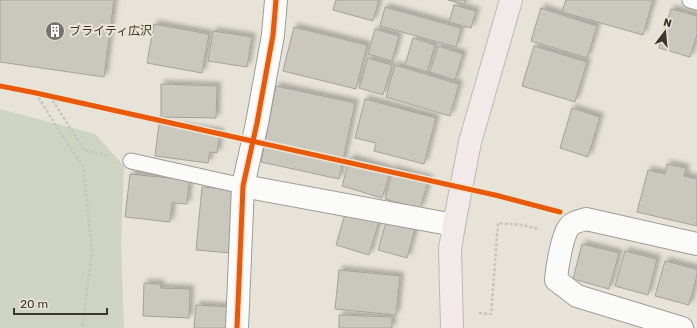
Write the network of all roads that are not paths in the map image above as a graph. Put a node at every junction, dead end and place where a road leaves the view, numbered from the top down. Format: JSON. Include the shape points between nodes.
{"nodes":[{"id":1,"x":276,"y":0,"type":"edge"},
{"id":2,"x":511,"y":0,"type":"edge"},
{"id":3,"x":690,"y":0,"type":"edge"},
{"id":4,"x":697,"y":2,"type":"edge"},
{"id":5,"x":131,"y":161,"type":"road end"},
{"id":6,"x":243,"y":186,"type":"junction"},
{"id":7,"x":454,"y":225,"type":"junction"},
{"id":8,"x":697,"y":244,"type":"edge"},
{"id":9,"x":237,"y":328,"type":"edge"},
{"id":10,"x":452,"y":328,"type":"edge"},
{"id":11,"x":682,"y":328,"type":"edge"}],
"edges":[{"from":1,"to":6,"type":"street","via":[[273,35]]},
{"from":2,"to":7,"type":"highway","via":[[470,142]]},
{"from":3,"to":4,"type":"lane"},
{"from":5,"to":6,"type":"lane"},
{"from":6,"to":7,"type":"street"},
{"from":6,"to":9,"type":"street"},
{"from":7,"to":10,"type":"highway","via":[[450,249]]},
{"from":8,"to":11,"type":"street","via":[[586,219],[574,222],[565,235],[556,280],[577,296]]}]}
